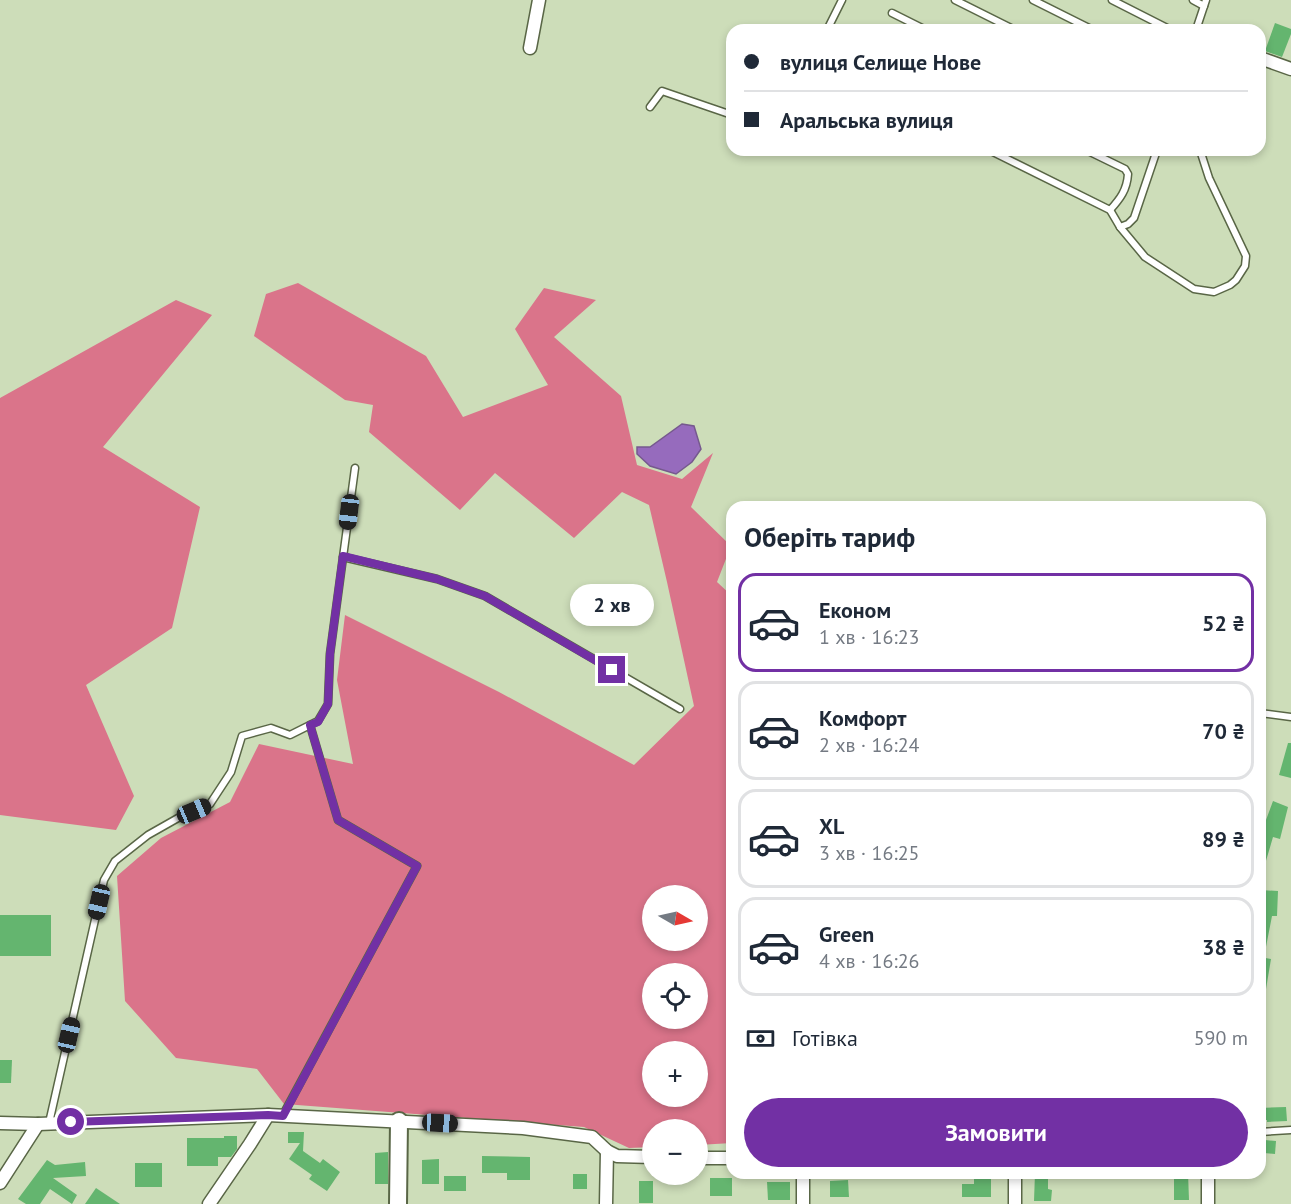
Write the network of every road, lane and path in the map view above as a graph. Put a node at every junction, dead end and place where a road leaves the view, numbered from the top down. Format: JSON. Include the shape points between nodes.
{"nodes":[{"id":1,"x":538,"y":0,"type":"edge"},
{"id":2,"x":842,"y":0,"type":"edge"},
{"id":3,"x":955,"y":0,"type":"edge"},
{"id":4,"x":1033,"y":0,"type":"edge"},
{"id":5,"x":1112,"y":0,"type":"edge"},
{"id":6,"x":1193,"y":0,"type":"edge"},
{"id":7,"x":1205,"y":3,"type":"edge"},
{"id":8,"x":892,"y":14,"type":"dead end"},
{"id":9,"x":830,"y":24,"type":"edge"},
{"id":10,"x":913,"y":24,"type":"edge"},
{"id":11,"x":1003,"y":24,"type":"edge"},
{"id":12,"x":1081,"y":24,"type":"edge"},
{"id":13,"x":1159,"y":24,"type":"edge"},
{"id":14,"x":1198,"y":24,"type":"edge"},
{"id":15,"x":530,"y":48,"type":"dead end"},
{"id":16,"x":1266,"y":59,"type":"edge"},
{"id":17,"x":1291,"y":69,"type":"edge"},
{"id":18,"x":650,"y":107,"type":"dead end"},
{"id":19,"x":726,"y":113,"type":"edge"},
{"id":20,"x":1001,"y":156,"type":"edge"},
{"id":21,"x":1098,"y":156,"type":"edge"},
{"id":22,"x":1155,"y":156,"type":"edge"},
{"id":23,"x":1202,"y":156,"type":"edge"},
{"id":24,"x":1110,"y":210,"type":"junction"},
{"id":25,"x":1120,"y":226,"type":"junction"},
{"id":26,"x":355,"y":468,"type":"dead end"},
{"id":27,"x":343,"y":556,"type":"junction"},
{"id":28,"x":680,"y":709,"type":"dead end"},
{"id":29,"x":1266,"y":714,"type":"edge"},
{"id":30,"x":1291,"y":717,"type":"edge"},
{"id":31,"x":310,"y":725,"type":"junction"},
{"id":32,"x":268,"y":1115,"type":"junction"},
{"id":33,"x":283,"y":1116,"type":"junction"},
{"id":34,"x":399,"y":1121,"type":"junction"},
{"id":35,"x":0,"y":1123,"type":"edge"},
{"id":36,"x":44,"y":1124,"type":"junction"},
{"id":37,"x":1291,"y":1130,"type":"edge"},
{"id":38,"x":1266,"y":1132,"type":"edge"},
{"id":39,"x":607,"y":1151,"type":"junction"},
{"id":40,"x":642,"y":1157,"type":"edge"},
{"id":41,"x":708,"y":1158,"type":"edge"},
{"id":42,"x":726,"y":1158,"type":"edge"},
{"id":43,"x":803,"y":1179,"type":"edge"},
{"id":44,"x":1015,"y":1179,"type":"edge"},
{"id":45,"x":1208,"y":1179,"type":"edge"},
{"id":46,"x":0,"y":1183,"type":"edge"},
{"id":47,"x":1210,"y":1203,"type":"edge"},
{"id":48,"x":209,"y":1204,"type":"edge"},
{"id":49,"x":398,"y":1204,"type":"edge"},
{"id":50,"x":606,"y":1204,"type":"edge"},
{"id":51,"x":803,"y":1204,"type":"edge"},
{"id":52,"x":1015,"y":1204,"type":"edge"}],
"edges":[{"from":1,"to":15,"type":"street"},
{"from":2,"to":9,"type":"lane"},
{"from":3,"to":11,"type":"lane"},
{"from":4,"to":12,"type":"lane"},
{"from":5,"to":13,"type":"lane"},
{"from":6,"to":7,"type":"lane"},
{"from":7,"to":14,"type":"lane"},
{"from":8,"to":10,"type":"lane"},
{"from":16,"to":17,"type":"street"},
{"from":18,"to":19,"type":"lane","via":[[662,91]]},
{"from":20,"to":24,"type":"lane"},
{"from":21,"to":24,"type":"lane","via":[[1128,174],[1122,197]]},
{"from":22,"to":25,"type":"lane","via":[[1134,218]]},
{"from":23,"to":25,"type":"lane","via":[[1246,256],[1236,280],[1214,292],[1194,289],[1145,257]]},
{"from":24,"to":25,"type":"lane"},
{"from":26,"to":27,"type":"lane"},
{"from":27,"to":28,"type":"lane","via":[[437,579],[485,596]]},
{"from":27,"to":31,"type":"lane","via":[[330,654],[328,704],[318,722]]},
{"from":29,"to":30,"type":"lane"},
{"from":31,"to":33,"type":"lane","via":[[338,820],[417,866]]},
{"from":31,"to":36,"type":"lane","via":[[290,735],[271,728],[242,736],[231,772],[210,804],[148,835],[115,861],[104,880]]},
{"from":32,"to":33,"type":"street"},
{"from":32,"to":36,"type":"street"},
{"from":32,"to":48,"type":"street"},
{"from":33,"to":34,"type":"street"},
{"from":34,"to":39,"type":"street","via":[[523,1128],[592,1137]]},
{"from":34,"to":49,"type":"street"},
{"from":35,"to":36,"type":"street"},
{"from":36,"to":46,"type":"street"},
{"from":37,"to":38,"type":"lane"},
{"from":39,"to":40,"type":"street","via":[[617,1156]]},
{"from":39,"to":50,"type":"street"},
{"from":41,"to":42,"type":"street"},
{"from":43,"to":51,"type":"street"},
{"from":44,"to":52,"type":"street"},
{"from":45,"to":47,"type":"street"}]}
